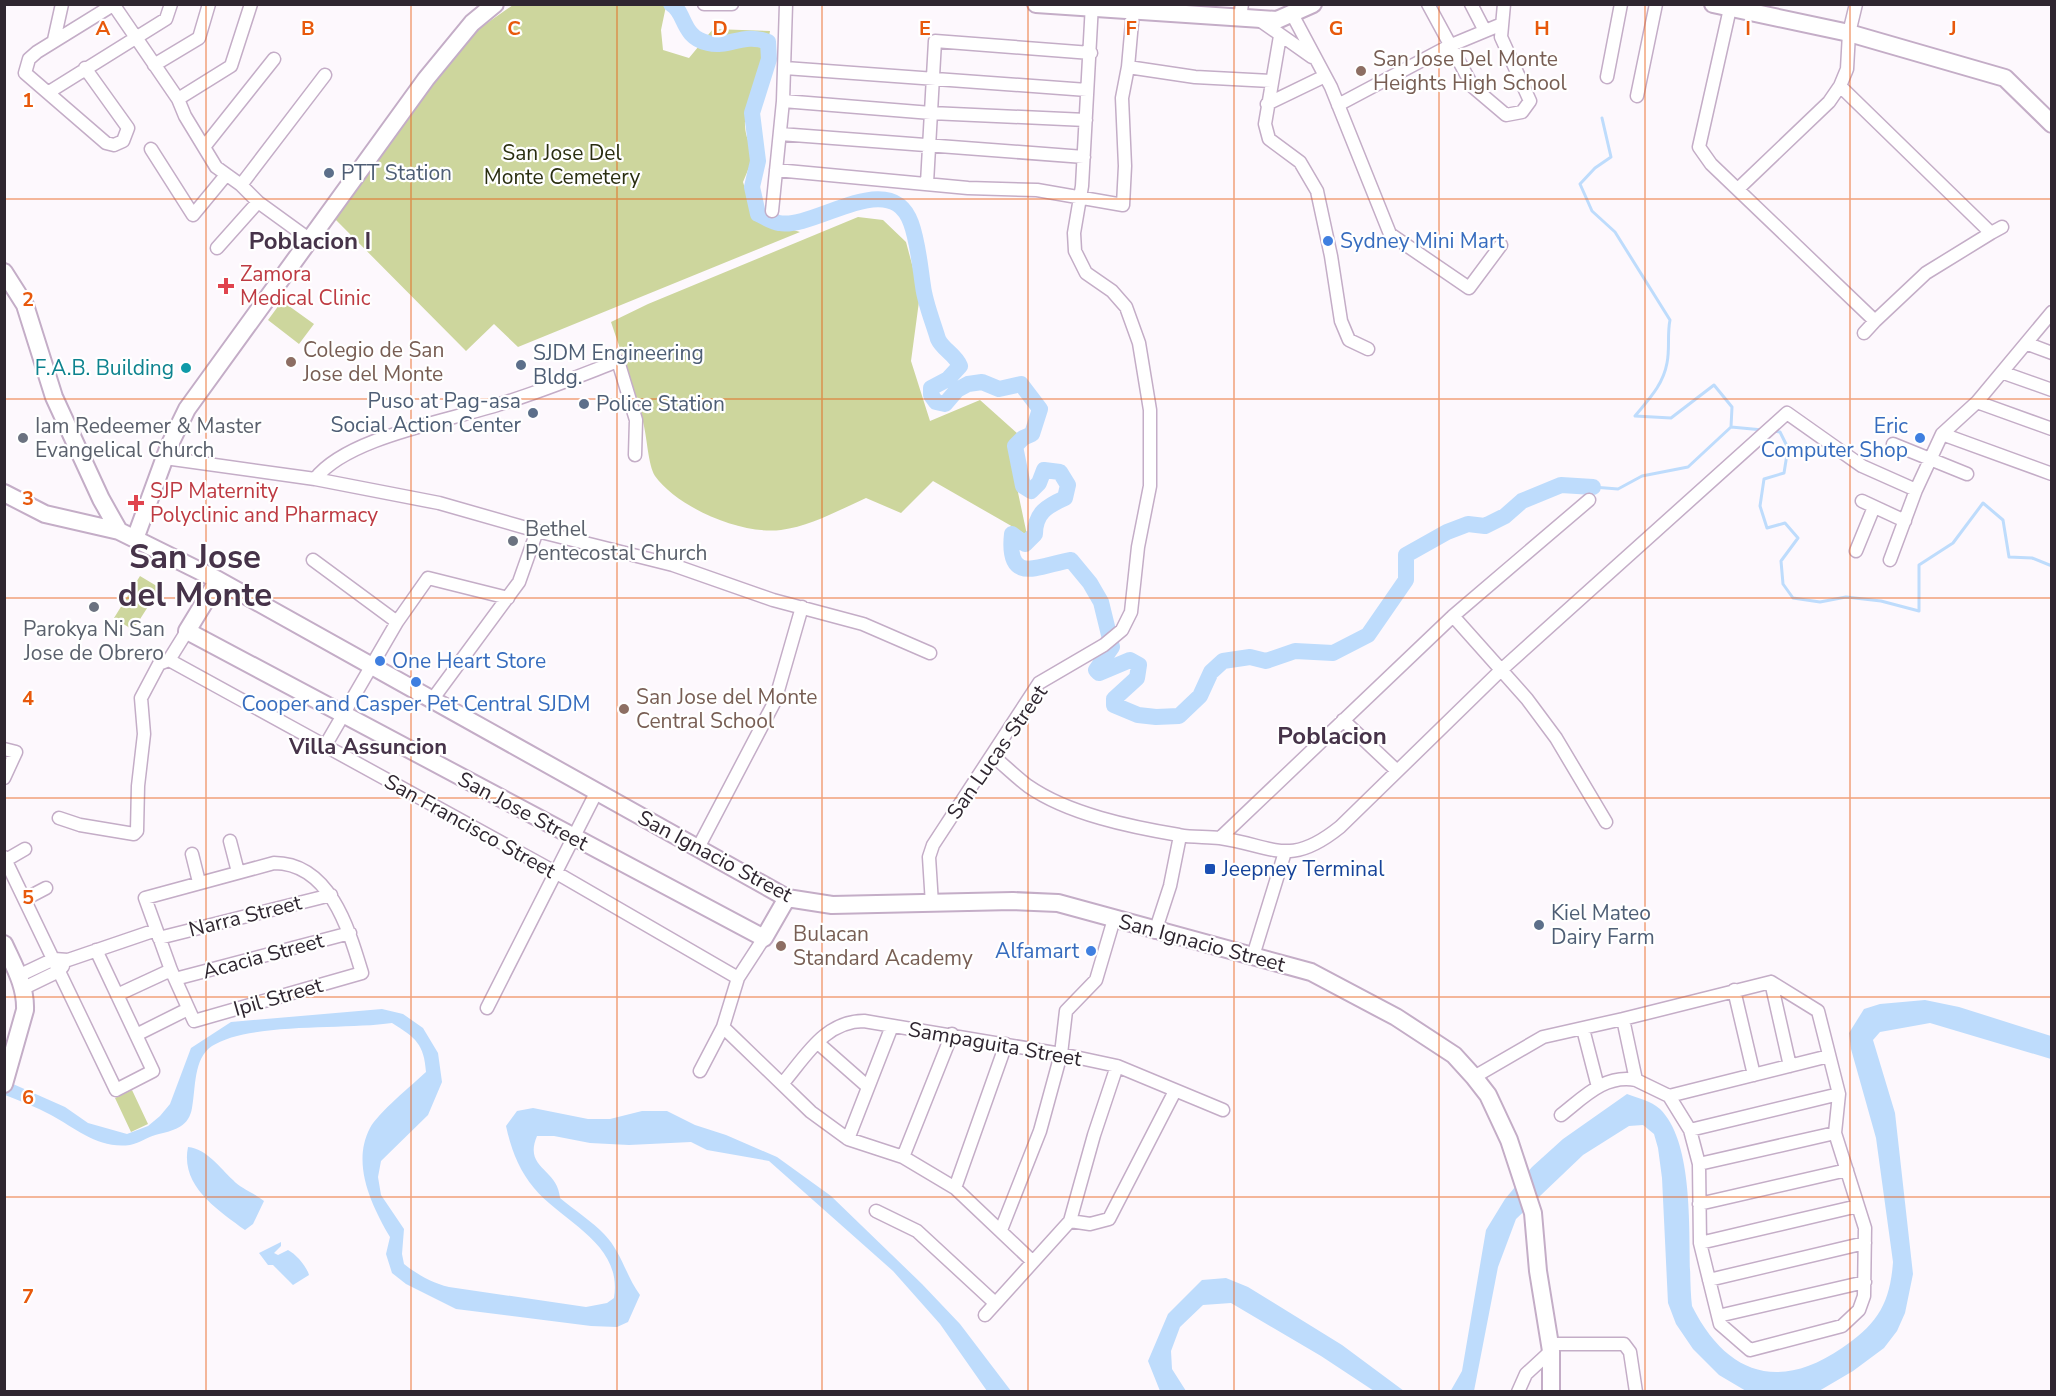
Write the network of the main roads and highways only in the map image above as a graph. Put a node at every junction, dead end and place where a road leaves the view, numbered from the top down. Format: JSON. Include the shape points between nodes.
{"nodes":[{"id":1,"x":495,"y":4,"type":"edge"},
{"id":2,"x":1036,"y":4,"type":"edge"},
{"id":3,"x":1313,"y":4,"type":"edge"},
{"id":4,"x":1713,"y":4,"type":"edge"},
{"id":5,"x":1731,"y":6,"type":"edge"},
{"id":6,"x":1092,"y":7,"type":"edge"},
{"id":7,"x":1246,"y":14,"type":"edge"},
{"id":8,"x":2052,"y":124,"type":"edge"},
{"id":9,"x":4,"y":272,"type":"edge"},
{"id":10,"x":4,"y":493,"type":"edge"},
{"id":11,"x":119,"y":531,"type":"junction"},
{"id":12,"x":135,"y":539,"type":"junction"},
{"id":13,"x":218,"y":580,"type":"junction"},
{"id":14,"x":787,"y":898,"type":"junction"},
{"id":15,"x":4,"y":944,"type":"edge"},
{"id":16,"x":4,"y":1084,"type":"edge"},
{"id":17,"x":1551,"y":1392,"type":"edge"}],
"edges":[{"from":1,"to":12,"type":"main road","via":[[447,52],[187,409]]},
{"from":2,"to":6,"type":"main road"},
{"from":3,"to":7,"type":"main road","via":[[1277,20]]},
{"from":4,"to":5,"type":"main road"},
{"from":5,"to":8,"type":"main road","via":[[1849,33],[2005,78]]},
{"from":6,"to":7,"type":"main road"},
{"from":9,"to":11,"type":"main road","via":[[26,305],[54,398],[100,499]]},
{"from":10,"to":11,"type":"main road","name":"San Ignacio Street","via":[[45,514]]},
{"from":11,"to":12,"type":"main road","name":"San Ignacio Street"},
{"from":12,"to":13,"type":"main road","name":"San Ignacio Street"},
{"from":13,"to":14,"type":"main road","name":"San Ignacio Street"},
{"from":13,"to":14,"type":"main road","name":"San Jose Street","via":[[187,631],[764,938]]},
{"from":14,"to":17,"type":"main road","name":"San Ignacio Street","via":[[818,905],[1058,903],[1311,972],[1353,992],[1454,1055],[1474,1077],[1501,1122],[1533,1213],[1550,1347]]},
{"from":15,"to":16,"type":"main road","via":[[21,982],[25,1010]]}]}
